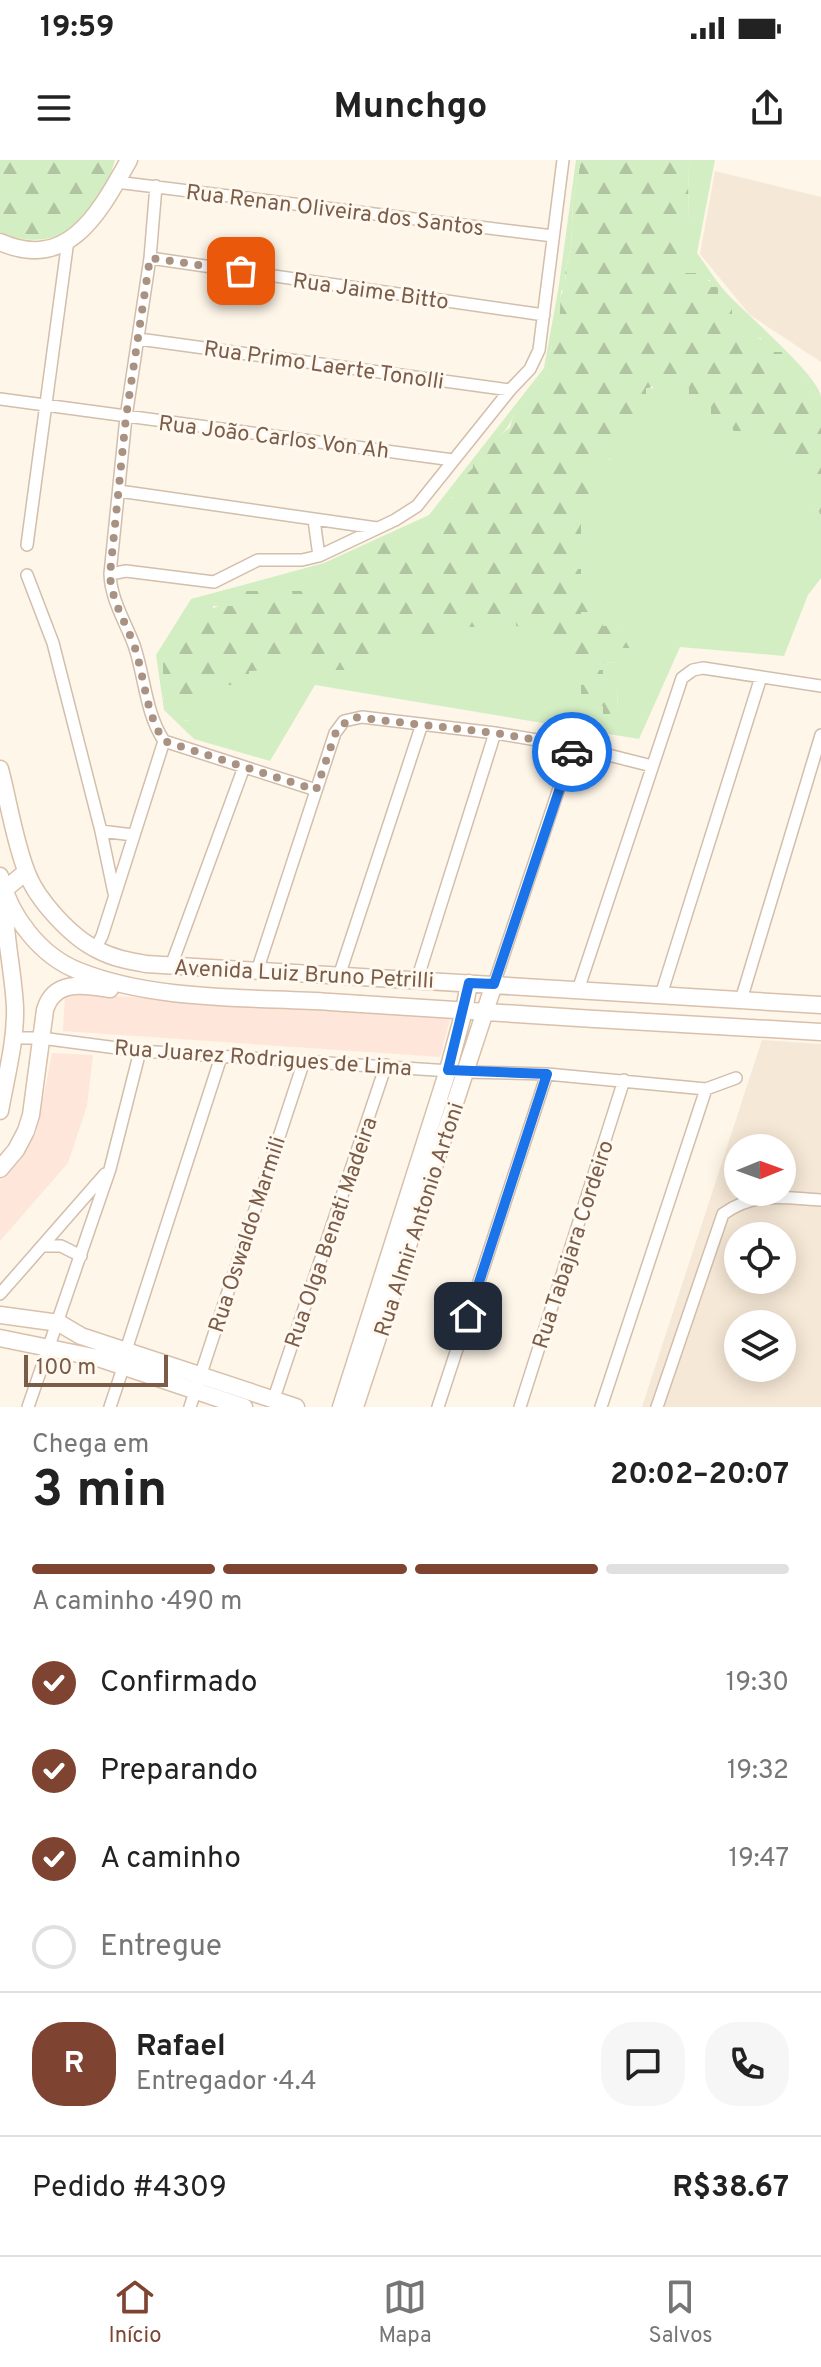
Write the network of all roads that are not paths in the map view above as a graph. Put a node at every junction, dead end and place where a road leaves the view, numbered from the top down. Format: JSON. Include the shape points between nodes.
{"nodes":[{"id":1,"x":129,"y":160,"type":"edge"},
{"id":2,"x":563,"y":160,"type":"edge"},
{"id":3,"x":116,"y":182,"type":"junction"},
{"id":4,"x":156,"y":186,"type":"junction"},
{"id":5,"x":553,"y":236,"type":"junction"},
{"id":6,"x":68,"y":240,"type":"junction"},
{"id":7,"x":0,"y":242,"type":"edge"},
{"id":8,"x":150,"y":258,"type":"junction"},
{"id":9,"x":544,"y":315,"type":"junction"},
{"id":10,"x":139,"y":339,"type":"junction"},
{"id":11,"x":510,"y":390,"type":"junction"},
{"id":12,"x":0,"y":399,"type":"edge"},
{"id":13,"x":47,"y":406,"type":"junction"},
{"id":14,"x":126,"y":417,"type":"junction"},
{"id":15,"x":453,"y":460,"type":"junction"},
{"id":16,"x":119,"y":491,"type":"junction"},
{"id":17,"x":314,"y":520,"type":"junction"},
{"id":18,"x":378,"y":528,"type":"junction"},
{"id":19,"x":27,"y":545,"type":"dead end"},
{"id":20,"x":319,"y":556,"type":"junction"},
{"id":21,"x":110,"y":574,"type":"junction"},
{"id":22,"x":27,"y":575,"type":"dead end"},
{"id":23,"x":761,"y":677,"type":"junction"},
{"id":24,"x":821,"y":686,"type":"edge"},
{"id":25,"x":422,"y":724,"type":"junction"},
{"id":26,"x":495,"y":733,"type":"junction"},
{"id":27,"x":821,"y":735,"type":"edge"},
{"id":28,"x":164,"y":741,"type":"junction"},
{"id":29,"x":573,"y":746,"type":"junction"},
{"id":30,"x":652,"y":766,"type":"junction"},
{"id":31,"x":244,"y":767,"type":"junction"},
{"id":32,"x":0,"y":769,"type":"edge"},
{"id":33,"x":815,"y":774,"type":"edge"},
{"id":34,"x":316,"y":790,"type":"junction"},
{"id":35,"x":101,"y":831,"type":"junction"},
{"id":36,"x":133,"y":835,"type":"junction"},
{"id":37,"x":26,"y":872,"type":"junction"},
{"id":38,"x":2,"y":883,"type":"edge"},
{"id":39,"x":115,"y":895,"type":"junction"},
{"id":40,"x":95,"y":949,"type":"junction"},
{"id":41,"x":171,"y":966,"type":"junction"},
{"id":42,"x":257,"y":971,"type":"junction"},
{"id":43,"x":291,"y":973,"type":"junction"},
{"id":44,"x":339,"y":976,"type":"junction"},
{"id":45,"x":417,"y":980,"type":"junction"},
{"id":46,"x":469,"y":983,"type":"junction"},
{"id":47,"x":494,"y":984,"type":"junction"},
{"id":48,"x":130,"y":987,"type":"junction"},
{"id":49,"x":578,"y":990,"type":"junction"},
{"id":50,"x":661,"y":995,"type":"junction"},
{"id":51,"x":287,"y":999,"type":"junction"},
{"id":52,"x":741,"y":1000,"type":"junction"},
{"id":53,"x":819,"y":1000,"type":"edge"},
{"id":54,"x":464,"y":1011,"type":"junction"},
{"id":55,"x":483,"y":1012,"type":"junction"},
{"id":56,"x":821,"y":1032,"type":"edge"},
{"id":57,"x":13,"y":1038,"type":"junction"},
{"id":58,"x":41,"y":1038,"type":"junction"},
{"id":59,"x":140,"y":1051,"type":"junction"},
{"id":60,"x":221,"y":1057,"type":"junction"},
{"id":61,"x":304,"y":1061,"type":"junction"},
{"id":62,"x":386,"y":1065,"type":"junction"},
{"id":63,"x":448,"y":1070,"type":"junction"},
{"id":64,"x":466,"y":1072,"type":"junction"},
{"id":65,"x":547,"y":1074,"type":"junction"},
{"id":66,"x":736,"y":1078,"type":"dead end"},
{"id":67,"x":624,"y":1080,"type":"junction"},
{"id":68,"x":706,"y":1089,"type":"junction"},
{"id":69,"x":0,"y":1111,"type":"edge"},
{"id":70,"x":0,"y":1169,"type":"edge"},
{"id":71,"x":110,"y":1169,"type":"junction"},
{"id":72,"x":821,"y":1200,"type":"edge"},
{"id":73,"x":42,"y":1246,"type":"junction"},
{"id":74,"x":81,"y":1256,"type":"junction"},
{"id":75,"x":0,"y":1294,"type":"edge"},
{"id":76,"x":0,"y":1315,"type":"edge"},
{"id":77,"x":59,"y":1323,"type":"junction"},
{"id":78,"x":0,"y":1338,"type":"edge"},
{"id":79,"x":47,"y":1347,"type":"junction"},
{"id":80,"x":126,"y":1350,"type":"junction"},
{"id":81,"x":123,"y":1368,"type":"junction"},
{"id":82,"x":194,"y":1392,"type":"edge"},
{"id":83,"x":274,"y":1398,"type":"junction"},
{"id":84,"x":28,"y":1407,"type":"edge"},
{"id":85,"x":110,"y":1407,"type":"edge"},
{"id":86,"x":244,"y":1407,"type":"edge"},
{"id":87,"x":296,"y":1407,"type":"edge"},
{"id":88,"x":341,"y":1407,"type":"edge"},
{"id":89,"x":355,"y":1407,"type":"edge"},
{"id":90,"x":438,"y":1407,"type":"edge"},
{"id":91,"x":520,"y":1407,"type":"edge"},
{"id":92,"x":601,"y":1407,"type":"edge"},
{"id":93,"x":657,"y":1407,"type":"edge"}],
"edges":[{"from":1,"to":3,"type":"main road"},
{"from":2,"to":5,"type":"street"},
{"from":3,"to":4,"type":"street","name":"Rua Renan Oliveira dos Santos"},
{"from":3,"to":6,"type":"main road","via":[[92,222]]},
{"from":4,"to":5,"type":"street","name":"Rua Renan Oliveira dos Santos"},
{"from":4,"to":8,"type":"street"},
{"from":5,"to":9,"type":"street"},
{"from":6,"to":7,"type":"main road","via":[[32,249]]},
{"from":6,"to":13,"type":"street"},
{"from":8,"to":9,"type":"street","name":"Rua Jaime Bitto"},
{"from":8,"to":10,"type":"street"},
{"from":9,"to":11,"type":"street","via":[[539,350]]},
{"from":10,"to":11,"type":"street","name":"Rua Primo Laerte Tonolli"},
{"from":10,"to":14,"type":"street"},
{"from":11,"to":15,"type":"street"},
{"from":12,"to":13,"type":"street","name":"Rua João Carlos Von Ah"},
{"from":13,"to":14,"type":"street","name":"Rua João Carlos Von Ah"},
{"from":13,"to":19,"type":"street"},
{"from":14,"to":15,"type":"street","name":"Rua João Carlos Von Ah"},
{"from":14,"to":16,"type":"street"},
{"from":15,"to":18,"type":"street","via":[[417,506]]},
{"from":16,"to":17,"type":"street"},
{"from":16,"to":21,"type":"street"},
{"from":17,"to":18,"type":"street"},
{"from":17,"to":20,"type":"street"},
{"from":18,"to":20,"type":"street"},
{"from":20,"to":21,"type":"street","via":[[258,560],[214,582],[126,571]]},
{"from":21,"to":28,"type":"street","via":[[153,725]]},
{"from":22,"to":35,"type":"street","via":[[53,643]]},
{"from":23,"to":24,"type":"street"},
{"from":23,"to":30,"type":"street","via":[[703,668],[688,672]]},
{"from":23,"to":50,"type":"street"},
{"from":25,"to":26,"type":"street"},
{"from":25,"to":34,"type":"street","via":[[358,717],[344,721]]},
{"from":25,"to":44,"type":"street"},
{"from":26,"to":29,"type":"street"},
{"from":26,"to":45,"type":"street"},
{"from":27,"to":33,"type":"street"},
{"from":28,"to":31,"type":"street"},
{"from":28,"to":36,"type":"street"},
{"from":29,"to":30,"type":"street"},
{"from":29,"to":47,"type":"street"},
{"from":30,"to":49,"type":"street"},
{"from":31,"to":34,"type":"street"},
{"from":31,"to":41,"type":"street"},
{"from":32,"to":37,"type":"main road","name":"Avenida Luiz Bruno Petrilli"},
{"from":33,"to":52,"type":"street"},
{"from":34,"to":42,"type":"street"},
{"from":35,"to":36,"type":"street"},
{"from":35,"to":39,"type":"street"},
{"from":36,"to":39,"type":"street"},
{"from":37,"to":38,"type":"main road"},
{"from":37,"to":40,"type":"main road","name":"Avenida Luiz Bruno Petrilli","via":[[48,907]]},
{"from":38,"to":48,"type":"main road","name":"Avenida Luiz Bruno Petrilli","via":[[20,922],[55,957],[76,970]]},
{"from":38,"to":57,"type":"main road"},
{"from":39,"to":40,"type":"street"},
{"from":40,"to":41,"type":"main road","name":"Avenida Luiz Bruno Petrilli","via":[[121,960]]},
{"from":41,"to":42,"type":"main road","name":"Avenida Luiz Bruno Petrilli"},
{"from":42,"to":43,"type":"main road","name":"Avenida Luiz Bruno Petrilli"},
{"from":43,"to":44,"type":"main road","name":"Avenida Luiz Bruno Petrilli"},
{"from":43,"to":51,"type":"main road"},
{"from":44,"to":45,"type":"main road","name":"Avenida Luiz Bruno Petrilli"},
{"from":45,"to":46,"type":"main road","name":"Avenida Luiz Bruno Petrilli"},
{"from":46,"to":47,"type":"main road","name":"Avenida Luiz Bruno Petrilli"},
{"from":46,"to":54,"type":"main road","name":"Rua Almir Antonio Artoni"},
{"from":47,"to":49,"type":"main road","name":"Avenida Luiz Bruno Petrilli"},
{"from":47,"to":55,"type":"main road","name":"Rua Almir Antonio Artoni"},
{"from":48,"to":51,"type":"main road","name":"Avenida Luiz Bruno Petrilli"},
{"from":48,"to":58,"type":"main road","via":[[62,988],[46,1004]]},
{"from":49,"to":50,"type":"main road","name":"Avenida Luiz Bruno Petrilli"},
{"from":50,"to":52,"type":"main road","name":"Avenida Luiz Bruno Petrilli"},
{"from":51,"to":54,"type":"main road","name":"Avenida Luiz Bruno Petrilli"},
{"from":52,"to":53,"type":"main road","name":"Avenida Luiz Bruno Petrilli"},
{"from":54,"to":55,"type":"main road","name":"Avenida Luiz Bruno Petrilli"},
{"from":54,"to":63,"type":"main road","name":"Rua Almir Antonio Artoni"},
{"from":55,"to":56,"type":"main road","name":"Avenida Luiz Bruno Petrilli"},
{"from":55,"to":64,"type":"main road","name":"Rua Almir Antonio Artoni"},
{"from":57,"to":58,"type":"street","name":"Rua Juarez Rodrigues de Lima"},
{"from":57,"to":69,"type":"main road"},
{"from":58,"to":59,"type":"street","name":"Rua Juarez Rodrigues de Lima"},
{"from":58,"to":70,"type":"main road","via":[[26,1131]]},
{"from":59,"to":60,"type":"street","name":"Rua Juarez Rodrigues de Lima"},
{"from":59,"to":71,"type":"street"},
{"from":60,"to":61,"type":"street","name":"Rua Juarez Rodrigues de Lima"},
{"from":60,"to":80,"type":"street"},
{"from":61,"to":62,"type":"street","name":"Rua Juarez Rodrigues de Lima"},
{"from":61,"to":82,"type":"street","name":"Rua Oswaldo Marmili"},
{"from":62,"to":63,"type":"street","name":"Rua Juarez Rodrigues de Lima"},
{"from":62,"to":83,"type":"street","name":"Rua Olga Benati Madeira"},
{"from":63,"to":64,"type":"street","name":"Rua Juarez Rodrigues de Lima"},
{"from":63,"to":88,"type":"main road","name":"Rua Almir Antonio Artoni"},
{"from":64,"to":65,"type":"street","name":"Rua Juarez Rodrigues de Lima"},
{"from":64,"to":89,"type":"main road","name":"Rua Almir Antonio Artoni"},
{"from":65,"to":67,"type":"street","name":"Rua Juarez Rodrigues de Lima"},
{"from":65,"to":90,"type":"street"},
{"from":66,"to":68,"type":"street"},
{"from":67,"to":68,"type":"street","name":"Rua Juarez Rodrigues de Lima"},
{"from":67,"to":91,"type":"street","name":"Rua Tabajara Cordeiro"},
{"from":68,"to":92,"type":"street"},
{"from":71,"to":73,"type":"street"},
{"from":71,"to":74,"type":"street"},
{"from":72,"to":93,"type":"street","via":[[759,1196],[723,1214]]},
{"from":73,"to":74,"type":"street","via":[[61,1246]]},
{"from":73,"to":75,"type":"street"},
{"from":74,"to":77,"type":"street"},
{"from":76,"to":77,"type":"main road"},
{"from":77,"to":79,"type":"street"},
{"from":77,"to":80,"type":"main road"},
{"from":78,"to":79,"type":"main road"},
{"from":79,"to":81,"type":"main road"},
{"from":79,"to":84,"type":"street"},
{"from":80,"to":82,"type":"main road"},
{"from":81,"to":82,"type":"main road"},
{"from":81,"to":85,"type":"street"},
{"from":82,"to":83,"type":"main road"},
{"from":82,"to":86,"type":"main road"},
{"from":83,"to":87,"type":"main road"}]}
